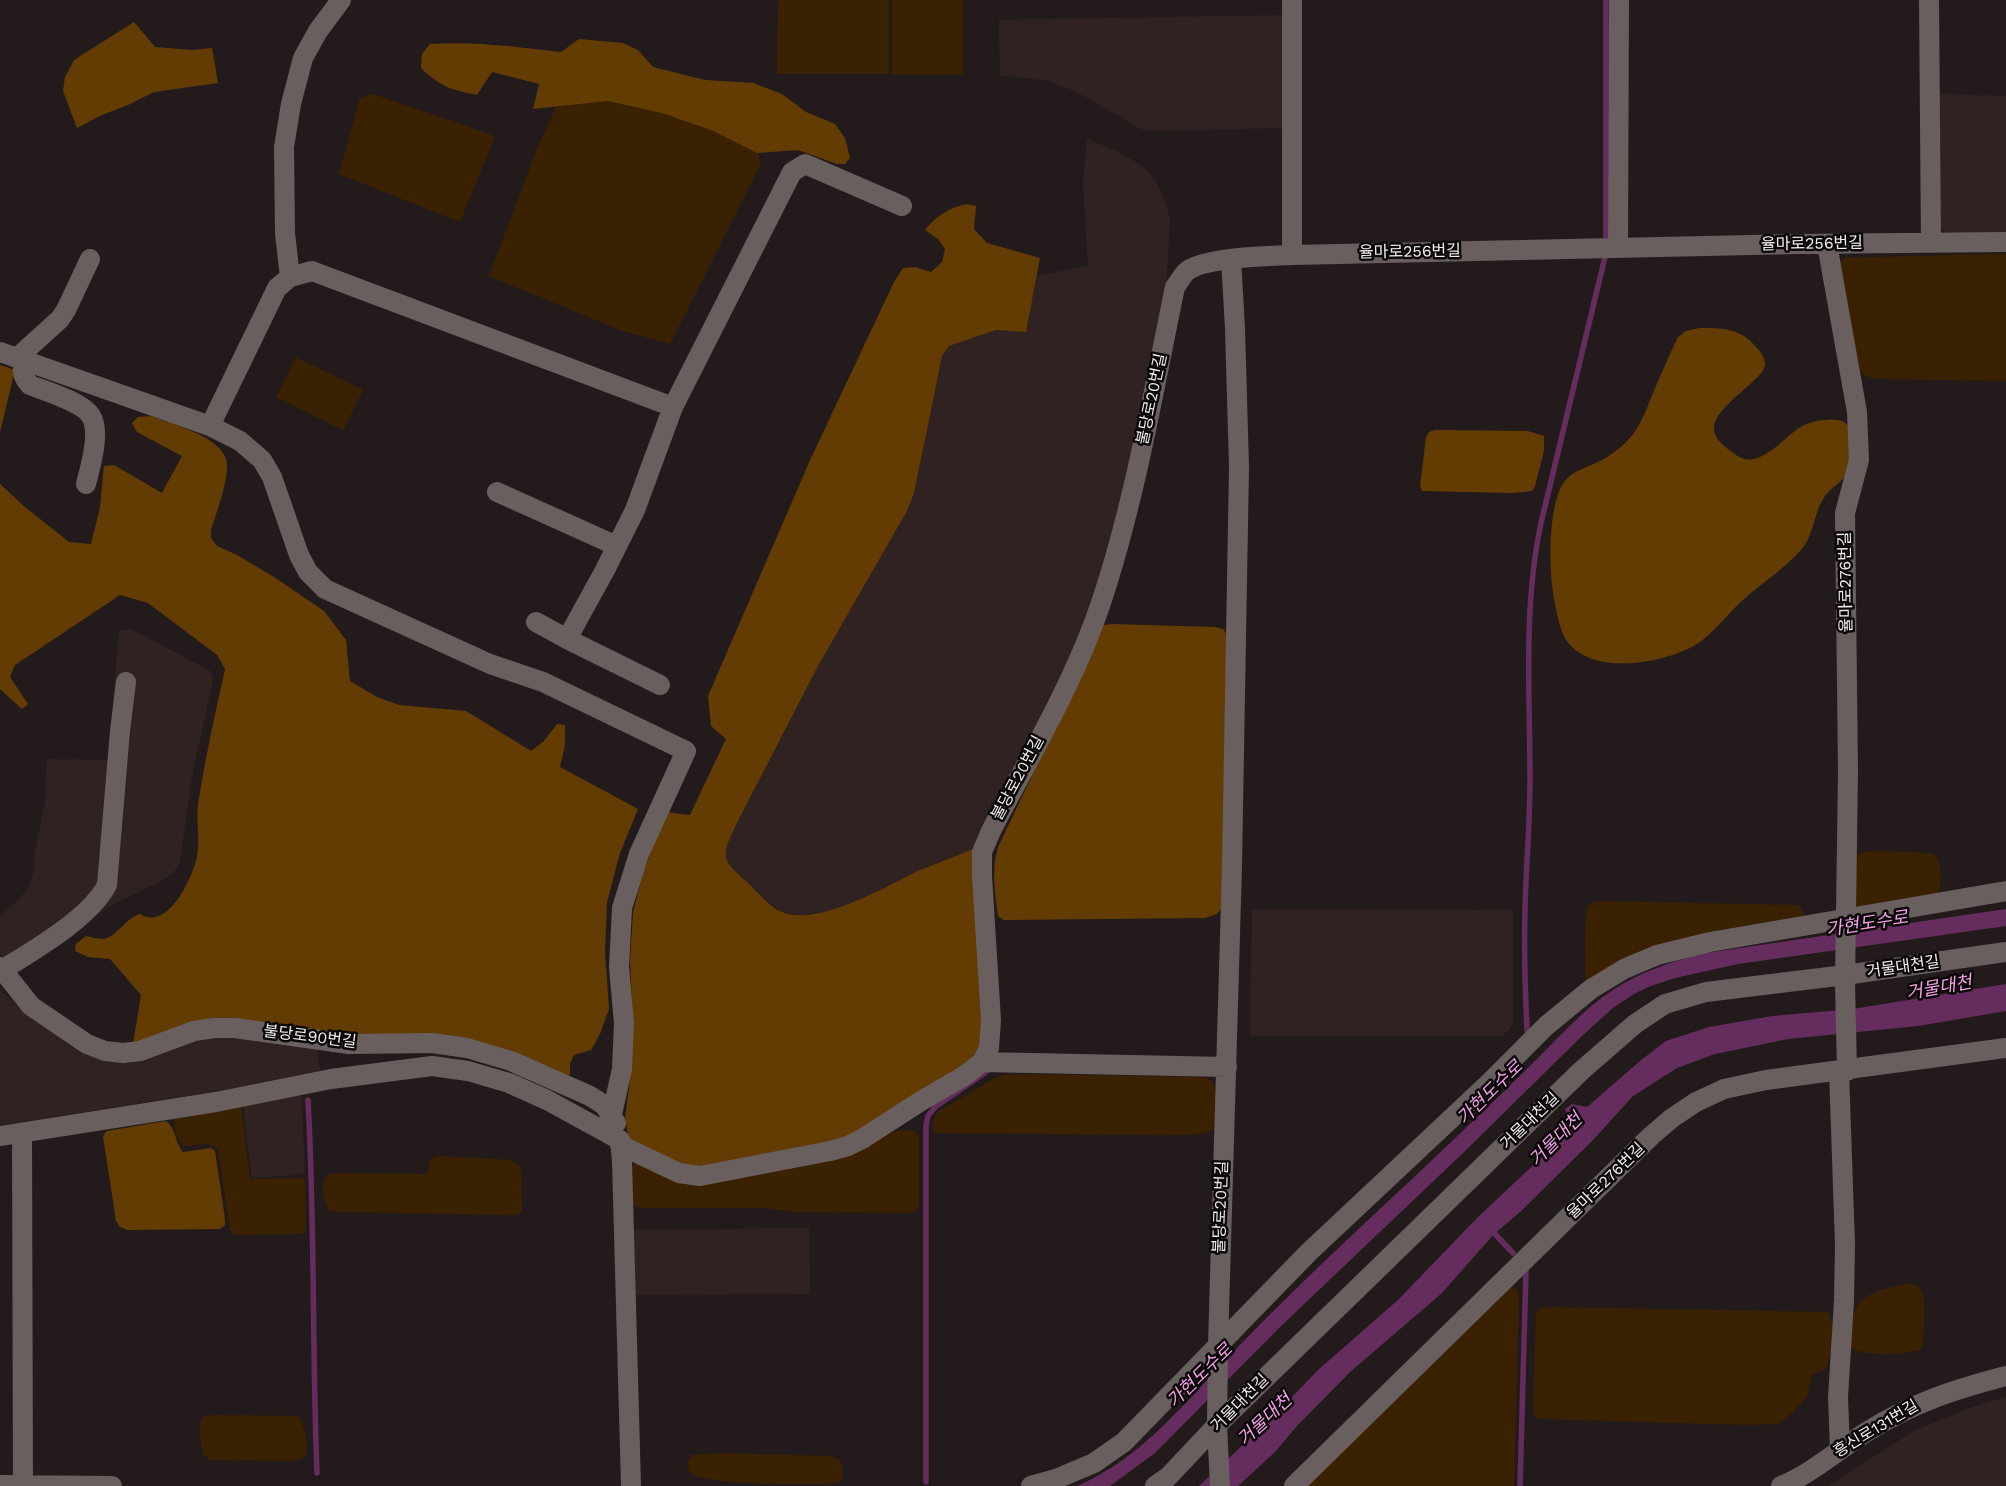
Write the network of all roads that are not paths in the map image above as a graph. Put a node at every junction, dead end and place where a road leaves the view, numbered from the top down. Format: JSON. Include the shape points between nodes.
{"nodes":[{"id":1,"x":341,"y":0,"type":"edge"},
{"id":2,"x":1292,"y":0,"type":"edge"},
{"id":3,"x":1619,"y":0,"type":"edge"},
{"id":4,"x":1930,"y":0,"type":"edge"},
{"id":5,"x":902,"y":206,"type":"dead end"},
{"id":6,"x":2006,"y":242,"type":"edge"},
{"id":7,"x":1931,"y":243,"type":"junction"},
{"id":8,"x":1827,"y":244,"type":"junction"},
{"id":9,"x":1618,"y":248,"type":"junction"},
{"id":10,"x":1292,"y":255,"type":"junction"},
{"id":11,"x":90,"y":259,"type":"dead end"},
{"id":12,"x":1231,"y":259,"type":"junction"},
{"id":13,"x":1187,"y":270,"type":"joint"},
{"id":14,"x":290,"y":277,"type":"junction"},
{"id":15,"x":13,"y":356,"type":"edge"},
{"id":16,"x":673,"y":407,"type":"junction"},
{"id":17,"x":210,"y":426,"type":"junction"},
{"id":18,"x":86,"y":484,"type":"dead end"},
{"id":19,"x":497,"y":492,"type":"dead end"},
{"id":20,"x":617,"y":546,"type":"junction"},
{"id":21,"x":536,"y":622,"type":"dead end"},
{"id":22,"x":566,"y":638,"type":"junction"},
{"id":23,"x":126,"y":682,"type":"dead end"},
{"id":24,"x":660,"y":685,"type":"dead end"},
{"id":25,"x":2006,"y":891,"type":"edge"},
{"id":26,"x":1845,"y":922,"type":"junction"},
{"id":27,"x":2006,"y":952,"type":"edge"},
{"id":28,"x":1,"y":968,"type":"edge"},
{"id":29,"x":1845,"y":975,"type":"junction"},
{"id":30,"x":2006,"y":1048,"type":"edge"},
{"id":31,"x":982,"y":1062,"type":"junction"},
{"id":32,"x":1227,"y":1067,"type":"junction"},
{"id":33,"x":1844,"y":1068,"type":"junction"},
{"id":34,"x":612,"y":1114,"type":"junction"},
{"id":35,"x":22,"y":1133,"type":"junction"},
{"id":36,"x":0,"y":1136,"type":"edge"},
{"id":37,"x":620,"y":1143,"type":"junction"},
{"id":38,"x":1218,"y":1352,"type":"junction"},
{"id":39,"x":2006,"y":1376,"type":"edge"},
{"id":40,"x":1218,"y":1427,"type":"junction"},
{"id":41,"x":1840,"y":1450,"type":"junction"},
{"id":42,"x":0,"y":1485,"type":"edge"},
{"id":43,"x":23,"y":1485,"type":"edge"},
{"id":44,"x":112,"y":1486,"type":"edge"},
{"id":45,"x":631,"y":1486,"type":"edge"},
{"id":46,"x":1031,"y":1486,"type":"edge"},
{"id":47,"x":1155,"y":1486,"type":"edge"},
{"id":48,"x":1220,"y":1486,"type":"edge"},
{"id":49,"x":1294,"y":1486,"type":"edge"},
{"id":50,"x":1781,"y":1486,"type":"edge"}],
"edges":[{"from":1,"to":14,"type":"street","via":[[303,58],[284,147],[285,233]]},
{"from":2,"to":10,"type":"street"},
{"from":3,"to":9,"type":"street"},
{"from":4,"to":7,"type":"street"},
{"from":5,"to":16,"type":"street","via":[[805,164],[792,172]]},
{"from":6,"to":7,"type":"street","name":"율마로256번길"},
{"from":7,"to":8,"type":"street","name":"율마로256번길"},
{"from":8,"to":9,"type":"street","name":"율마로256번길"},
{"from":8,"to":26,"type":"street","name":"율마로276번길","via":[[1860,437],[1859,460],[1845,513],[1848,771]]},
{"from":9,"to":10,"type":"street","name":"율마로256번길"},
{"from":10,"to":12,"type":"street","name":"율마로256번길"},
{"from":11,"to":15,"type":"street","via":[[60,318]]},
{"from":12,"to":13,"type":"street","name":"율마로256번길"},
{"from":12,"to":32,"type":"street","name":"불당로20번길","via":[[1239,467]]},
{"from":13,"to":31,"type":"street","name":"불당로20번길","via":[[1175,287],[1147,430],[1100,603],[1056,708],[982,852],[991,1020],[989,1048]]},
{"from":14,"to":16,"type":"street","via":[[312,272]]},
{"from":14,"to":17,"type":"street","via":[[277,288]]},
{"from":15,"to":17,"type":"street"},
{"from":15,"to":18,"type":"street","via":[[30,385],[83,408],[91,416],[94,440]]},
{"from":16,"to":20,"type":"street","via":[[635,510]]},
{"from":17,"to":34,"type":"street","via":[[240,441],[262,460],[272,477],[299,555],[308,572],[325,589],[490,664],[543,682],[686,751],[639,854],[622,908],[618,967],[624,1023],[622,1069]]},
{"from":19,"to":20,"type":"street"},
{"from":20,"to":22,"type":"street"},
{"from":21,"to":22,"type":"street"},
{"from":22,"to":24,"type":"street"},
{"from":23,"to":28,"type":"street","via":[[107,885],[91,907],[55,935]]},
{"from":25,"to":26,"type":"street"},
{"from":26,"to":29,"type":"street","name":"율마로276번길"},
{"from":26,"to":38,"type":"street","via":[[1710,942],[1657,955],[1624,969],[1591,989],[1546,1026],[1316,1246]]},
{"from":27,"to":29,"type":"street","name":"거물대천길"},
{"from":28,"to":34,"type":"street","name":"불당로90번길","via":[[32,1006],[80,1040],[105,1051],[140,1051],[194,1031],[214,1028],[349,1044],[432,1043],[467,1048],[511,1061],[590,1096]]},
{"from":29,"to":33,"type":"street","name":"율마로276번길"},
{"from":29,"to":40,"type":"street","name":"거물대천길","via":[[1706,992],[1665,1004],[1635,1024],[1574,1078]]},
{"from":30,"to":33,"type":"street","name":"율마로276번길"},
{"from":31,"to":32,"type":"street"},
{"from":31,"to":37,"type":"street","via":[[862,1139],[830,1151],[700,1176],[679,1173]]},
{"from":32,"to":38,"type":"street","name":"불당로20번길"},
{"from":33,"to":41,"type":"street","name":"율마로276번길","via":[[1845,1245],[1838,1397]]},
{"from":33,"to":49,"type":"street","name":"율마로276번길","via":[[1724,1089],[1672,1118]]},
{"from":34,"to":37,"type":"street","via":[[618,1126]]},
{"from":35,"to":36,"type":"street"},
{"from":35,"to":37,"type":"street","via":[[216,1102],[331,1079],[432,1066],[468,1071],[509,1083],[547,1100]]},
{"from":35,"to":43,"type":"street"},
{"from":37,"to":45,"type":"street"},
{"from":38,"to":40,"type":"street","name":"불당로20번길"},
{"from":38,"to":46,"type":"street","via":[[1124,1442],[1094,1463],[1056,1480]]},
{"from":39,"to":41,"type":"street","name":"흥신로131번길","via":[[1931,1398]]},
{"from":40,"to":47,"type":"street","name":"거물대천길"},
{"from":40,"to":48,"type":"street","name":"불당로20번길"},
{"from":41,"to":50,"type":"street","name":"흥신로131번길","via":[[1796,1480]]},
{"from":42,"to":43,"type":"street"},
{"from":43,"to":44,"type":"street"}]}
